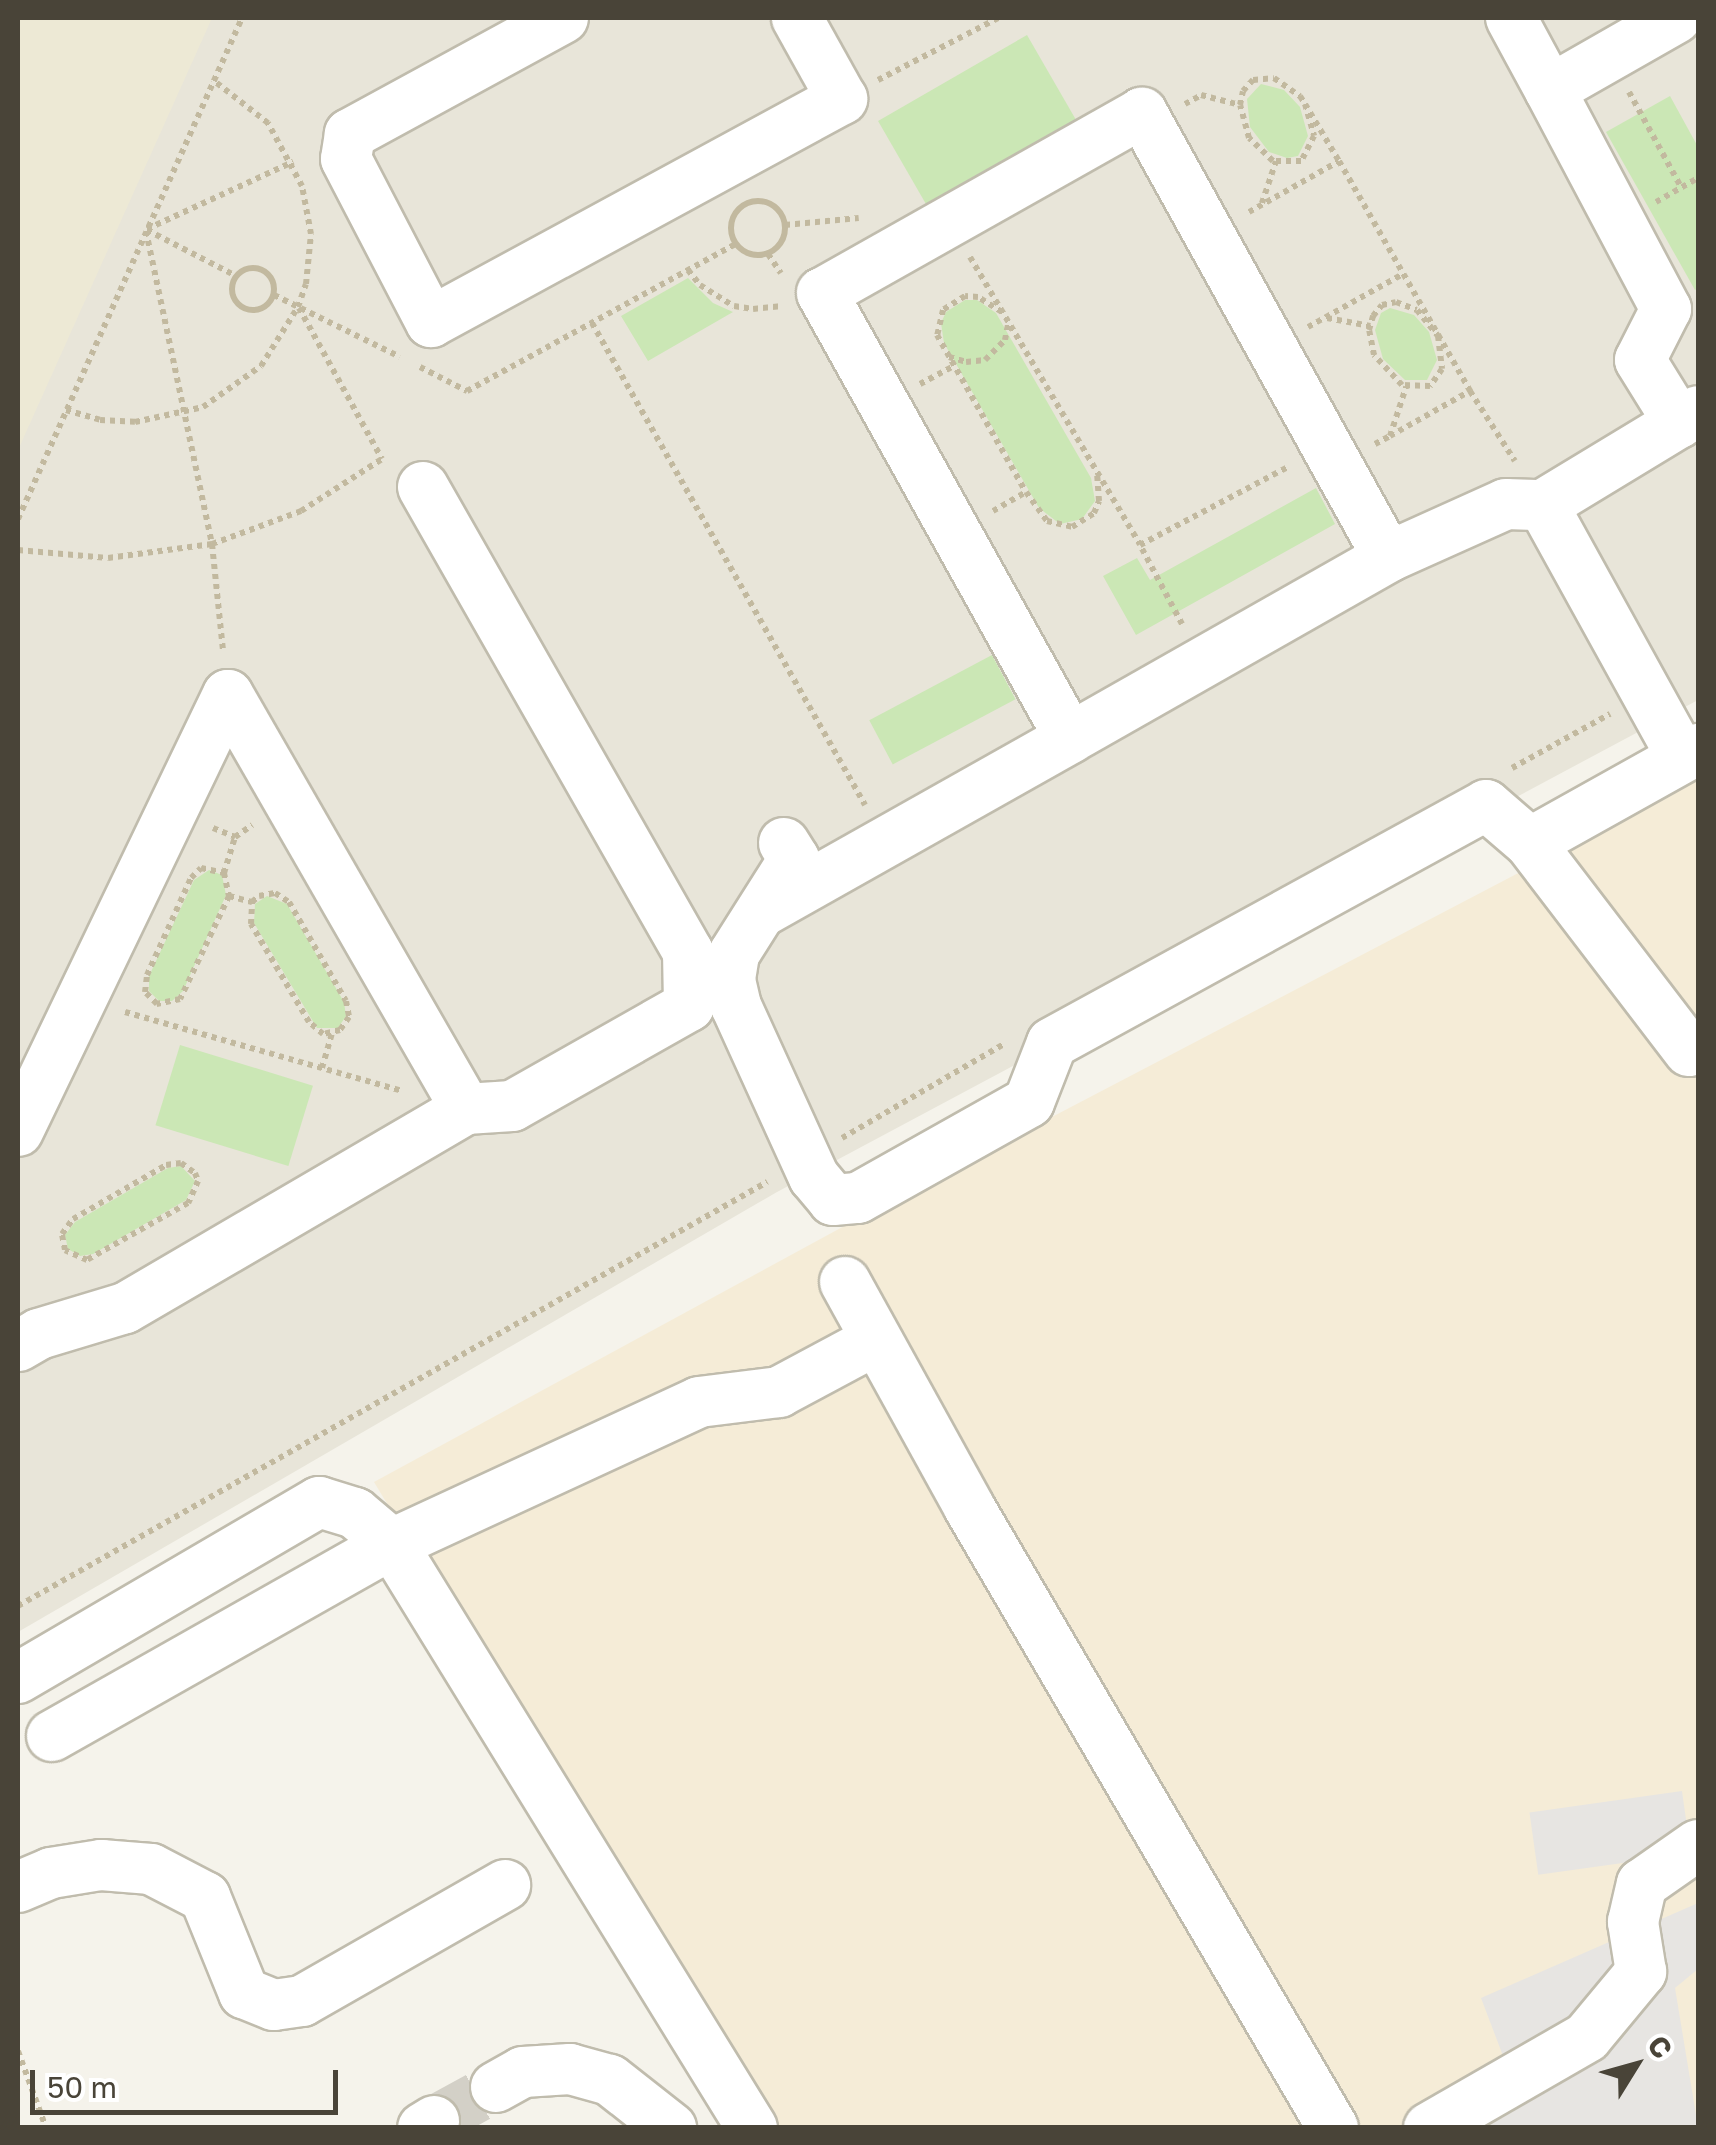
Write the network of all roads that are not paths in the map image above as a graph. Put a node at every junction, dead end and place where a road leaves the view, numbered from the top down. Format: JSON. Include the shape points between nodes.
{"nodes":[{"id":1,"x":563,"y":18,"type":"edge"},
{"id":2,"x":797,"y":18,"type":"edge"},
{"id":3,"x":1512,"y":18,"type":"edge"},
{"id":4,"x":1676,"y":18,"type":"edge"},
{"id":5,"x":1684,"y":18,"type":"edge"},
{"id":6,"x":1698,"y":44,"type":"edge"},
{"id":7,"x":1550,"y":90,"type":"junction"},
{"id":8,"x":1689,"y":417,"type":"edge"},
{"id":9,"x":423,"y":488,"type":"road end"},
{"id":10,"x":1543,"y":504,"type":"junction"},
{"id":11,"x":1388,"y":557,"type":"junction"},
{"id":12,"x":1070,"y":738,"type":"junction"},
{"id":13,"x":1690,"y":753,"type":"edge"},
{"id":14,"x":784,"y":843,"type":"dead end"},
{"id":15,"x":1530,"y":843,"type":"junction"},
{"id":16,"x":760,"y":913,"type":"junction"},
{"id":17,"x":1695,"y":1056,"type":"edge"},
{"id":18,"x":466,"y":1109,"type":"junction"},
{"id":19,"x":18,"y":1131,"type":"edge"},
{"id":20,"x":845,"y":1282,"type":"dead end"},
{"id":21,"x":876,"y":1340,"type":"junction"},
{"id":22,"x":18,"y":1346,"type":"edge"},
{"id":23,"x":392,"y":1544,"type":"junction"},
{"id":24,"x":18,"y":1678,"type":"edge"},
{"id":25,"x":52,"y":1736,"type":"dead end"},
{"id":26,"x":1698,"y":1845,"type":"edge"},
{"id":27,"x":505,"y":1885,"type":"dead end"},
{"id":28,"x":18,"y":1888,"type":"edge"},
{"id":29,"x":496,"y":2087,"type":"tunnel mouth"},
{"id":30,"x":652,"y":2123,"type":"edge"},
{"id":31,"x":752,"y":2128,"type":"edge"},
{"id":32,"x":1333,"y":2128,"type":"edge"},
{"id":33,"x":1430,"y":2128,"type":"edge"}],
"edges":[{"from":1,"to":2,"type":"lane","via":[[350,134],[346,159],[430,322],[842,100]]},
{"from":3,"to":7,"type":"lane"},
{"from":4,"to":7,"type":"lane"},
{"from":5,"to":6,"type":"lane"},
{"from":7,"to":8,"type":"lane","via":[[1666,310],[1640,360]]},
{"from":8,"to":10,"type":"lane"},
{"from":9,"to":18,"type":"lane","via":[[688,952],[689,1006],[512,1106]]},
{"from":10,"to":11,"type":"lane","via":[[1506,504]]},
{"from":10,"to":13,"type":"lane","via":[[1653,704]]},
{"from":11,"to":12,"type":"lane"},
{"from":11,"to":12,"type":"lane","via":[[1142,113],[822,293]]},
{"from":12,"to":16,"type":"lane"},
{"from":13,"to":15,"type":"lane"},
{"from":14,"to":16,"type":"lane","via":[[794,858]]},
{"from":15,"to":16,"type":"lane","via":[[1486,805],[1052,1043],[1030,1102],[858,1198],[833,1200],[806,1159],[736,1006],[734,954]]},
{"from":15,"to":17,"type":"lane"},
{"from":18,"to":19,"type":"lane","via":[[228,695]]},
{"from":18,"to":22,"type":"lane","via":[[125,1308]]},
{"from":20,"to":21,"type":"lane"},
{"from":21,"to":23,"type":"lane","via":[[779,1392],[699,1402]]},
{"from":21,"to":32,"type":"lane"},
{"from":23,"to":24,"type":"lane","via":[[355,1513],[319,1502]]},
{"from":23,"to":25,"type":"lane"},
{"from":23,"to":31,"type":"lane"},
{"from":26,"to":33,"type":"lane","via":[[1642,1884],[1633,1922],[1641,1972],[1587,2037]]},
{"from":27,"to":28,"type":"lane","via":[[302,2001],[274,2006],[244,1993],[204,1897],[152,1869],[100,1865],[51,1873]]},
{"from":29,"to":30,"type":"lane","via":[[523,2072],[570,2069],[610,2080]]}]}
